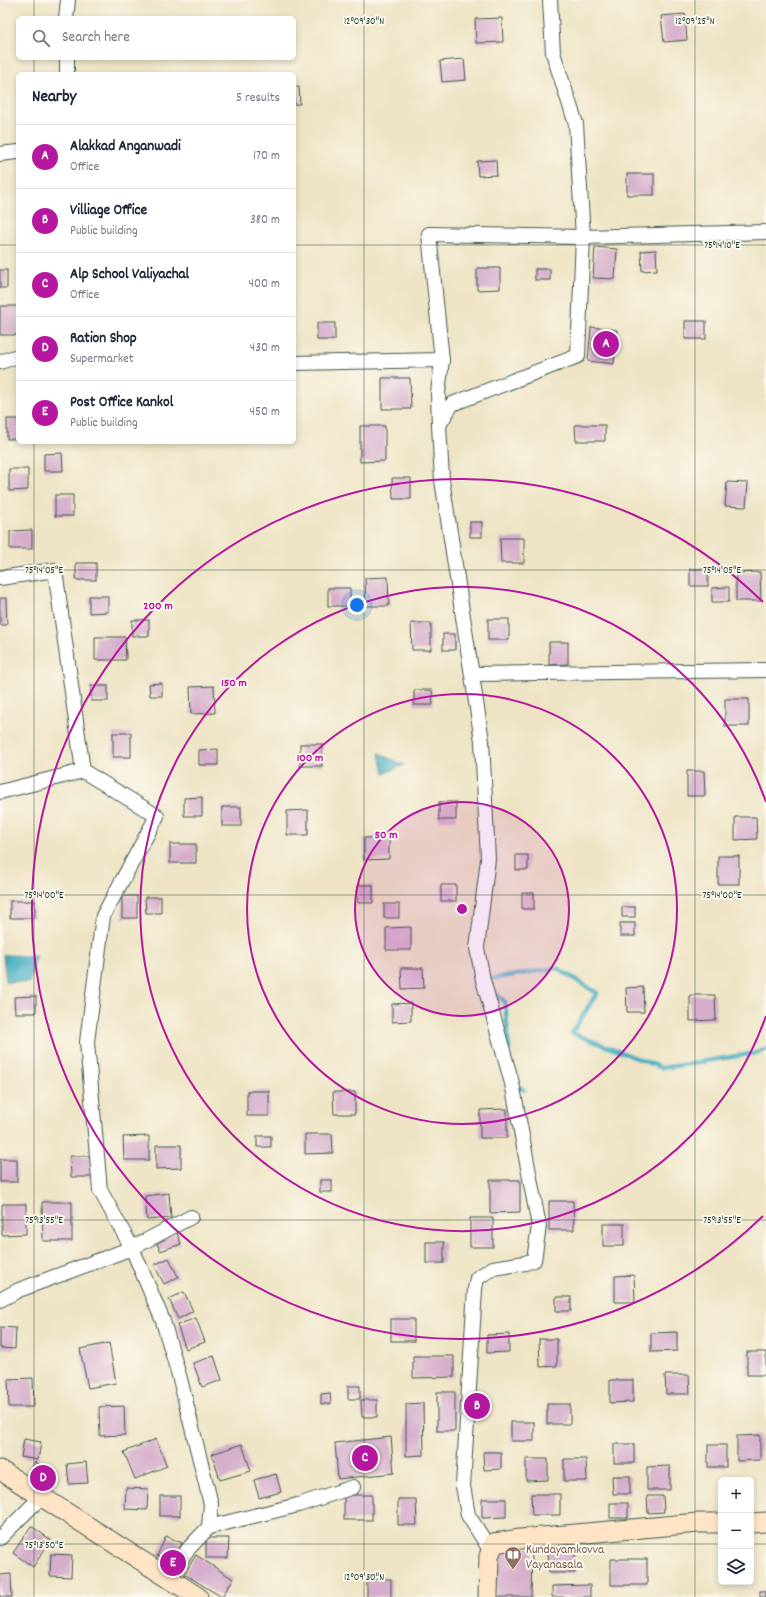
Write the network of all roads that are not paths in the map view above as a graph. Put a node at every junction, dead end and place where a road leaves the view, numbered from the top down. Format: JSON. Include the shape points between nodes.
{"nodes":[{"id":1,"x":68,"y":0,"type":"edge"},
{"id":2,"x":550,"y":0,"type":"edge"},
{"id":3,"x":66,"y":16,"type":"edge"},
{"id":4,"x":67,"y":60,"type":"edge"},
{"id":5,"x":67,"y":72,"type":"edge"},
{"id":6,"x":16,"y":152,"type":"edge"},
{"id":7,"x":0,"y":154,"type":"edge"},
{"id":8,"x":766,"y":232,"type":"edge"},
{"id":9,"x":583,"y":237,"type":"junction"},
{"id":10,"x":16,"y":357,"type":"edge"},
{"id":11,"x":442,"y":360,"type":"junction"},
{"id":12,"x":0,"y":362,"type":"edge"},
{"id":13,"x":296,"y":363,"type":"edge"},
{"id":14,"x":439,"y":425,"type":"junction"},
{"id":15,"x":0,"y":578,"type":"edge"},
{"id":16,"x":766,"y":670,"type":"edge"},
{"id":17,"x":472,"y":674,"type":"junction"},
{"id":18,"x":83,"y":771,"type":"junction"},
{"id":19,"x":0,"y":792,"type":"edge"},
{"id":20,"x":191,"y":1217,"type":"dead end"},
{"id":21,"x":132,"y":1248,"type":"junction"},
{"id":22,"x":0,"y":1300,"type":"edge"},
{"id":23,"x":0,"y":1470,"type":"edge"},
{"id":24,"x":353,"y":1487,"type":"dead end"},
{"id":25,"x":41,"y":1497,"type":"junction"},
{"id":26,"x":754,"y":1522,"type":"edge"},
{"id":27,"x":766,"y":1522,"type":"edge"},
{"id":28,"x":718,"y":1523,"type":"edge"},
{"id":29,"x":209,"y":1526,"type":"junction"},
{"id":30,"x":0,"y":1538,"type":"edge"},
{"id":31,"x":491,"y":1551,"type":"junction"},
{"id":32,"x":170,"y":1578,"type":"junction"},
{"id":33,"x":198,"y":1597,"type":"edge"},
{"id":34,"x":488,"y":1597,"type":"edge"}],
"edges":[{"from":1,"to":3,"type":"street"},
{"from":2,"to":9,"type":"street","via":[[553,53],[576,124]]},
{"from":4,"to":5,"type":"street"},
{"from":6,"to":7,"type":"street"},
{"from":8,"to":9,"type":"street"},
{"from":9,"to":11,"type":"street","via":[[429,234]]},
{"from":9,"to":14,"type":"street","via":[[578,356],[452,404]]},
{"from":10,"to":12,"type":"street"},
{"from":11,"to":13,"type":"street"},
{"from":11,"to":14,"type":"street","via":[[438,394]]},
{"from":14,"to":17,"type":"street","via":[[442,480]]},
{"from":15,"to":18,"type":"street","via":[[55,570]]},
{"from":16,"to":17,"type":"street"},
{"from":17,"to":31,"type":"street","via":[[482,741],[488,859],[477,948],[483,980],[512,1083],[539,1226],[534,1260],[493,1268],[477,1278],[475,1289],[463,1486],[468,1515]]},
{"from":18,"to":19,"type":"street"},
{"from":18,"to":21,"type":"street","via":[[157,816],[103,916],[87,1042],[100,1190]]},
{"from":20,"to":21,"type":"street"},
{"from":21,"to":22,"type":"street","via":[[19,1290]]},
{"from":21,"to":29,"type":"street","via":[[163,1321],[180,1379],[211,1504]]},
{"from":23,"to":25,"type":"street"},
{"from":24,"to":29,"type":"street","via":[[298,1505]]},
{"from":25,"to":30,"type":"street"},
{"from":25,"to":32,"type":"street"},
{"from":26,"to":27,"type":"street"},
{"from":28,"to":31,"type":"street","via":[[520,1539],[494,1543]]},
{"from":29,"to":32,"type":"street","via":[[189,1548]]},
{"from":31,"to":34,"type":"street"},
{"from":32,"to":33,"type":"street"}]}
